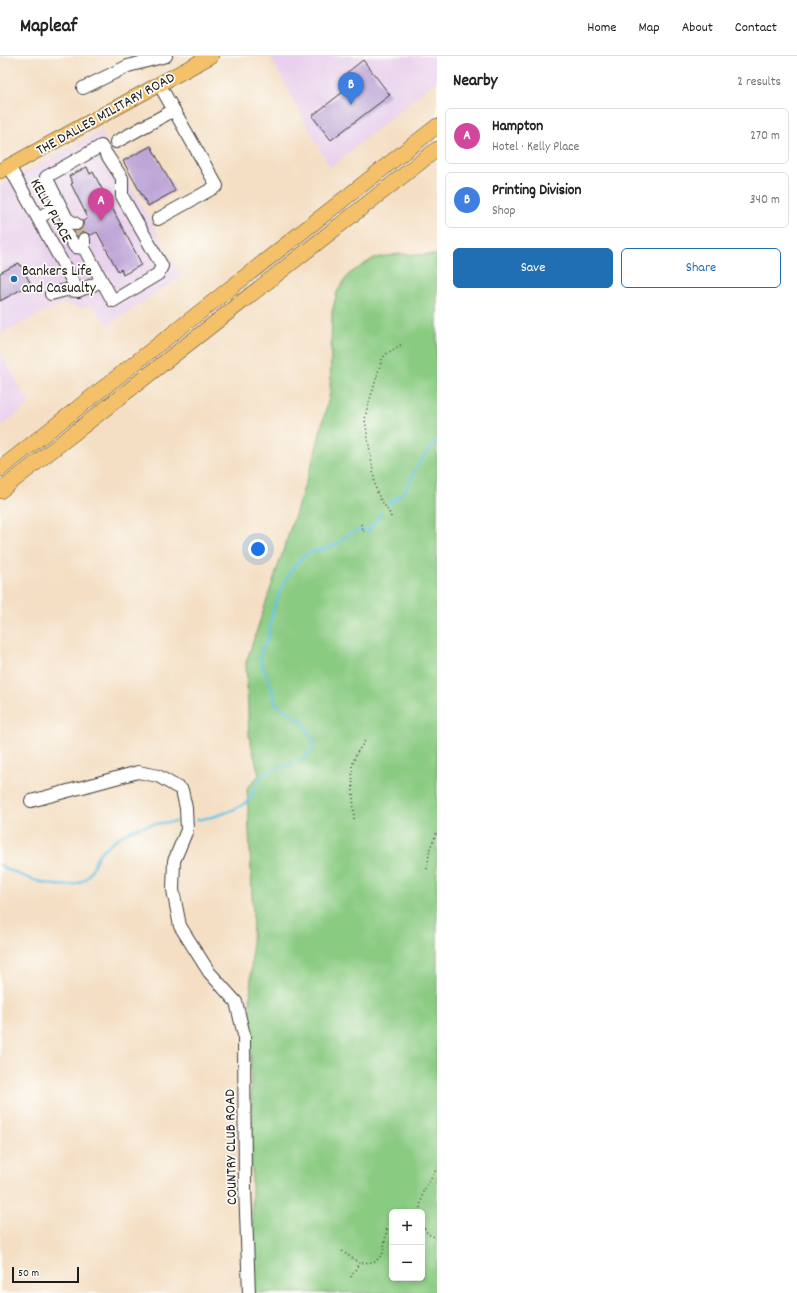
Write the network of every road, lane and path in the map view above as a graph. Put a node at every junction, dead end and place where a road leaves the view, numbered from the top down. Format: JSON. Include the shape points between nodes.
{"nodes":[{"id":1,"x":166,"y":56,"type":"edge"},
{"id":2,"x":211,"y":56,"type":"edge"},
{"id":3,"x":159,"y":84,"type":"junction"},
{"id":4,"x":83,"y":88,"type":"dead end"},
{"id":5,"x":174,"y":110,"type":"junction"},
{"id":6,"x":437,"y":126,"type":"edge"},
{"id":7,"x":116,"y":142,"type":"dead end"},
{"id":8,"x":437,"y":149,"type":"edge"},
{"id":9,"x":4,"y":168,"type":"edge"},
{"id":10,"x":60,"y":205,"type":"junction"},
{"id":11,"x":38,"y":218,"type":"junction"},
{"id":12,"x":158,"y":219,"type":"dead end"},
{"id":13,"x":102,"y":281,"type":"junction"},
{"id":14,"x":78,"y":291,"type":"junction"},
{"id":15,"x":51,"y":294,"type":"dead end"},
{"id":16,"x":402,"y":344,"type":"dead end"},
{"id":17,"x":0,"y":469,"type":"edge"},
{"id":18,"x":0,"y":491,"type":"edge"},
{"id":19,"x":391,"y":517,"type":"dead end"},
{"id":20,"x":362,"y":524,"type":"dead end"},
{"id":21,"x":364,"y":532,"type":"dead end"},
{"id":22,"x":365,"y":741,"type":"dead end"},
{"id":23,"x":31,"y":801,"type":"dead end"},
{"id":24,"x":354,"y":820,"type":"dead end"},
{"id":25,"x":437,"y":832,"type":"edge"},
{"id":26,"x":427,"y":869,"type":"dead end"},
{"id":27,"x":437,"y":1168,"type":"edge"},
{"id":28,"x":420,"y":1209,"type":"edge"},
{"id":29,"x":387,"y":1228,"type":"dead end"},
{"id":30,"x":425,"y":1230,"type":"edge"},
{"id":31,"x":437,"y":1238,"type":"edge"},
{"id":32,"x":342,"y":1251,"type":"dead end"},
{"id":33,"x":359,"y":1263,"type":"junction"},
{"id":34,"x":351,"y":1277,"type":"dead end"},
{"id":35,"x":249,"y":1293,"type":"edge"}],
"edges":[{"from":1,"to":4,"type":"street","via":[[128,66]]},
{"from":2,"to":3,"type":"main road","name":"THE DALLES MILITARY ROAD"},
{"from":3,"to":5,"type":"street"},
{"from":3,"to":9,"type":"main road","name":"THE DALLES MILITARY ROAD"},
{"from":5,"to":7,"type":"street"},
{"from":5,"to":12,"type":"street","via":[[216,186]]},
{"from":6,"to":17,"type":"main road"},
{"from":8,"to":18,"type":"main road"},
{"from":9,"to":11,"type":"street","name":"KELLY PLACE"},
{"from":10,"to":11,"type":"street"},
{"from":10,"to":13,"type":"street","via":[[71,222],[64,228],[75,247],[84,243]]},
{"from":10,"to":13,"type":"street","via":[[46,177],[101,146],[122,178],[122,196],[162,266],[158,274],[113,301]]},
{"from":11,"to":14,"type":"street","name":"KELLY PLACE"},
{"from":13,"to":14,"type":"street"},
{"from":14,"to":15,"type":"street","via":[[66,290]]},
{"from":16,"to":19,"type":"path","via":[[382,359],[365,420],[376,490],[379,500]]},
{"from":20,"to":21,"type":"path"},
{"from":22,"to":24,"type":"path","via":[[352,766]]},
{"from":23,"to":35,"type":"street","name":"COUNTRY CLUB ROAD","via":[[138,772],[158,776],[182,790],[187,830],[174,861],[173,890],[180,926],[209,972],[236,1002],[244,1035]]},
{"from":25,"to":26,"type":"path","via":[[430,848]]},
{"from":27,"to":28,"type":"path","via":[[423,1192]]},
{"from":29,"to":33,"type":"path","via":[[383,1253],[379,1260],[371,1264]]},
{"from":30,"to":31,"type":"path"},
{"from":32,"to":33,"type":"path"},
{"from":33,"to":34,"type":"path"}]}
